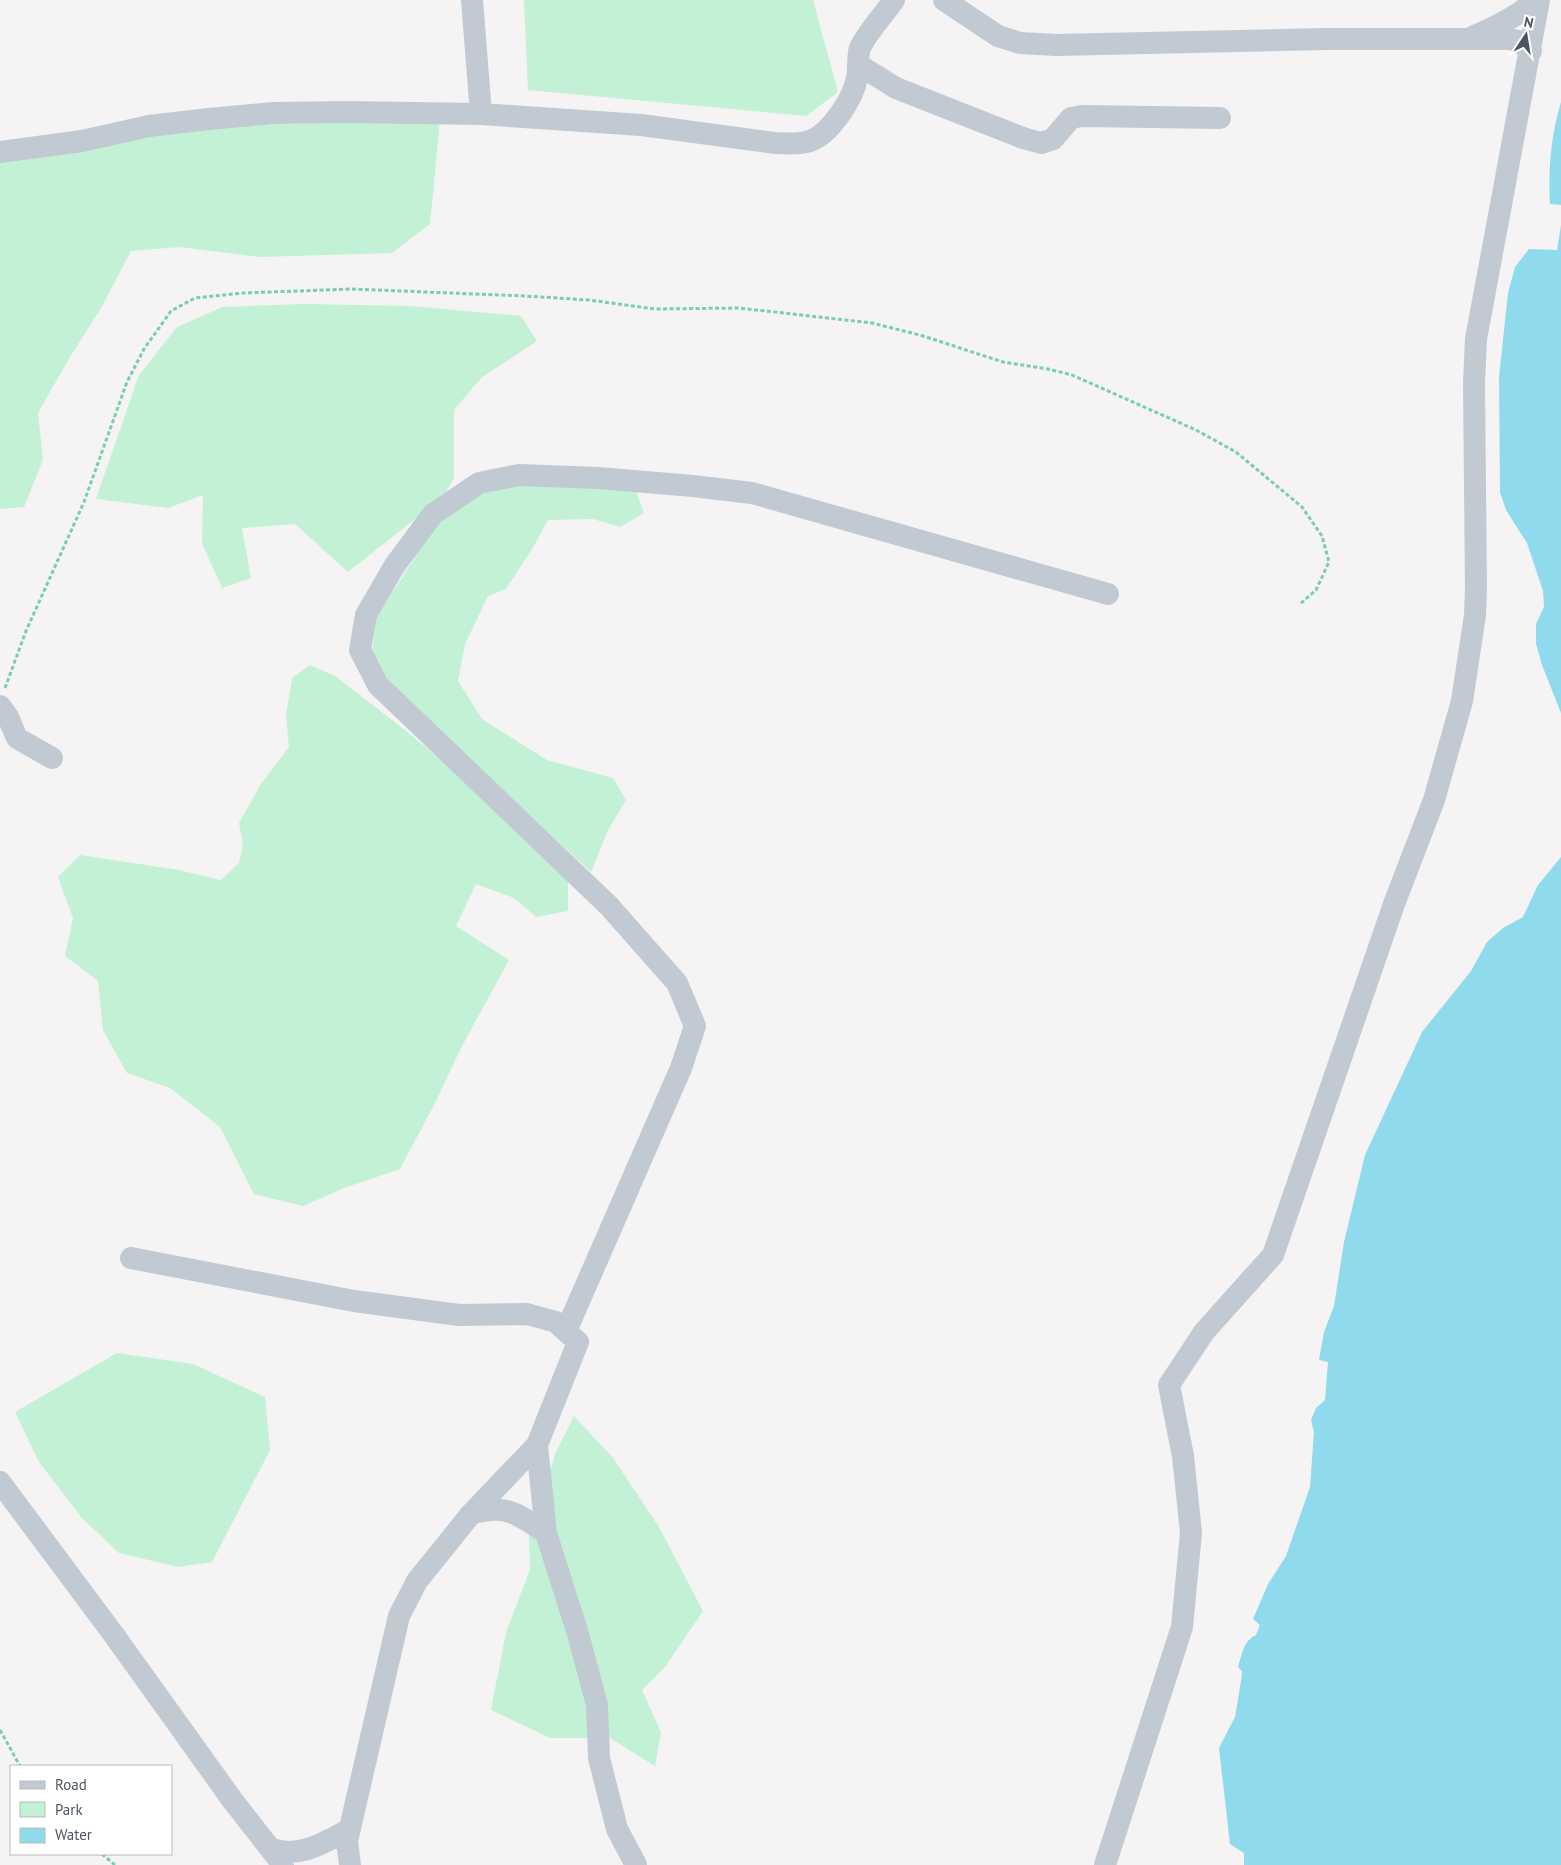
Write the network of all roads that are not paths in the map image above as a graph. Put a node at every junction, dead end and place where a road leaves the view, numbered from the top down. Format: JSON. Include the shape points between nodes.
{"nodes":[{"id":1,"x":472,"y":0,"type":"edge"},
{"id":2,"x":894,"y":0,"type":"edge"},
{"id":3,"x":944,"y":0,"type":"edge"},
{"id":4,"x":1534,"y":0,"type":"edge"},
{"id":5,"x":1539,"y":0,"type":"edge"},
{"id":6,"x":1464,"y":40,"type":"junction"},
{"id":7,"x":1531,"y":52,"type":"junction"},
{"id":8,"x":859,"y":65,"type":"junction"},
{"id":9,"x":480,"y":114,"type":"junction"},
{"id":10,"x":1220,"y":118,"type":"dead end"},
{"id":11,"x":0,"y":152,"type":"edge"},
{"id":12,"x":1108,"y":594,"type":"dead end"},
{"id":13,"x":2,"y":698,"type":"edge"},
{"id":14,"x":52,"y":758,"type":"dead end"},
{"id":15,"x":131,"y":1258,"type":"dead end"},
{"id":16,"x":566,"y":1331,"type":"junction"},
{"id":17,"x":537,"y":1445,"type":"junction"},
{"id":18,"x":0,"y":1482,"type":"edge"},
{"id":19,"x":471,"y":1514,"type":"junction"},
{"id":20,"x":546,"y":1533,"type":"junction"},
{"id":21,"x":350,"y":1829,"type":"junction"},
{"id":22,"x":276,"y":1857,"type":"edge"},
{"id":23,"x":350,"y":1865,"type":"edge"},
{"id":24,"x":636,"y":1865,"type":"edge"},
{"id":25,"x":1105,"y":1865,"type":"edge"}],
"edges":[{"from":1,"to":9,"type":"street"},
{"from":2,"to":8,"type":"street","via":[[860,49]]},
{"from":3,"to":6,"type":"street","via":[[998,36],[1020,42],[1056,45]]},
{"from":4,"to":6,"type":"street","via":[[1488,31]]},
{"from":5,"to":7,"type":"street"},
{"from":6,"to":7,"type":"street","via":[[1508,39],[1518,41]]},
{"from":7,"to":25,"type":"street","via":[[1476,339],[1475,615],[1462,701],[1434,800],[1394,904],[1273,1254],[1204,1332],[1168,1385],[1183,1456],[1191,1533],[1182,1627]]},
{"from":8,"to":9,"type":"street","via":[[857,80],[837,118],[820,136],[797,144],[640,125]]},
{"from":8,"to":10,"type":"street","via":[[896,88],[1041,143],[1053,139],[1072,118],[1082,116]]},
{"from":9,"to":11,"type":"street","via":[[273,113],[149,126]]},
{"from":12,"to":16,"type":"street","via":[[752,493],[598,478],[519,475],[479,483],[433,514],[395,564],[366,615],[360,650],[378,685],[609,906],[677,983],[695,1026],[681,1068]]},
{"from":13,"to":14,"type":"street","via":[[17,738]]},
{"from":15,"to":16,"type":"street","via":[[354,1302],[459,1315],[527,1314],[556,1322]]},
{"from":16,"to":17,"type":"street","via":[[578,1342]]},
{"from":17,"to":19,"type":"street"},
{"from":17,"to":20,"type":"street"},
{"from":18,"to":22,"type":"street"},
{"from":19,"to":20,"type":"street","via":[[487,1509],[509,1511]]},
{"from":19,"to":21,"type":"street","via":[[417,1581],[398,1616]]},
{"from":20,"to":24,"type":"street","via":[[597,1705],[599,1758],[617,1828]]},
{"from":21,"to":22,"type":"street","via":[[304,1852],[280,1852]]},
{"from":21,"to":23,"type":"street"}]}
